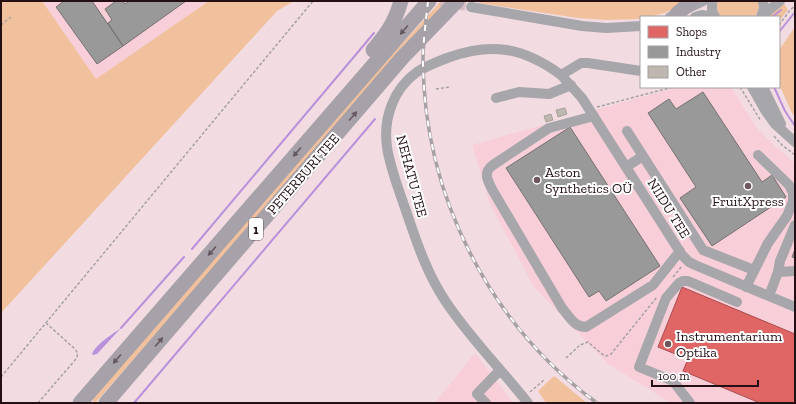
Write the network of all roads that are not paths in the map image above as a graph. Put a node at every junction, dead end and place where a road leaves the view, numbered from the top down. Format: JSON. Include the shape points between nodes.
{"nodes":[{"id":1,"x":401,"y":1,"type":"edge"},
{"id":2,"x":429,"y":1,"type":"edge"},
{"id":3,"x":457,"y":1,"type":"edge"},
{"id":4,"x":692,"y":1,"type":"edge"},
{"id":5,"x":703,"y":1,"type":"edge"},
{"id":6,"x":712,"y":1,"type":"edge"},
{"id":7,"x":763,"y":1,"type":"edge"},
{"id":8,"x":780,"y":1,"type":"edge"},
{"id":9,"x":471,"y":7,"type":"tunnel mouth"},
{"id":10,"x":673,"y":15,"type":"edge"},
{"id":11,"x":714,"y":16,"type":"edge"},
{"id":12,"x":761,"y":16,"type":"edge"},
{"id":13,"x":640,"y":26,"type":"edge"},
{"id":14,"x":640,"y":71,"type":"edge"},
{"id":15,"x":561,"y":75,"type":"junction"},
{"id":16,"x":571,"y":85,"type":"junction"},
{"id":17,"x":753,"y":88,"type":"edge"},
{"id":18,"x":764,"y":88,"type":"edge"},
{"id":19,"x":496,"y":98,"type":"dead end"},
{"id":20,"x":591,"y":112,"type":"junction"},
{"id":21,"x":322,"y":123,"type":"junction"},
{"id":22,"x":627,"y":131,"type":"dead end"},
{"id":23,"x":786,"y":133,"type":"junction"},
{"id":24,"x":795,"y":142,"type":"edge"},
{"id":25,"x":758,"y":155,"type":"dead end"},
{"id":26,"x":643,"y":156,"type":"junction"},
{"id":27,"x":626,"y":167,"type":"junction"},
{"id":28,"x":795,"y":225,"type":"edge"},
{"id":29,"x":678,"y":254,"type":"junction"},
{"id":30,"x":754,"y":270,"type":"junction"},
{"id":31,"x":795,"y":271,"type":"edge"},
{"id":32,"x":778,"y":272,"type":"junction"},
{"id":33,"x":717,"y":274,"type":"junction"},
{"id":34,"x":746,"y":287,"type":"junction"},
{"id":35,"x":710,"y":291,"type":"junction"},
{"id":36,"x":769,"y":296,"type":"junction"},
{"id":37,"x":737,"y":302,"type":"dead end"},
{"id":38,"x":795,"y":307,"type":"edge"},
{"id":39,"x":500,"y":370,"type":"junction"},
{"id":40,"x":133,"y":372,"type":"junction"},
{"id":41,"x":526,"y":400,"type":"edge"},
{"id":42,"x":84,"y":402,"type":"edge"},
{"id":43,"x":106,"y":403,"type":"edge"},
{"id":44,"x":117,"y":403,"type":"edge"},
{"id":45,"x":486,"y":403,"type":"edge"},
{"id":46,"x":690,"y":403,"type":"edge"}],
"edges":[{"from":1,"to":21,"type":"highway","via":[[396,17],[384,38],[350,79]]},
{"from":2,"to":21,"type":"highway","name":"PETERBURI TEE","number":"1","one_way":true},
{"from":40,"to":3,"type":"highway","name":"PETERBURI TEE","number":"1","one_way":true,"via":[[402,58]]},
{"from":4,"to":10,"type":"highway"},
{"from":5,"to":10,"type":"street"},
{"from":6,"to":11,"type":"street"},
{"from":7,"to":12,"type":"street"},
{"from":8,"to":12,"type":"street"},
{"from":9,"to":13,"type":"street","via":[[582,26]]},
{"from":14,"to":15,"type":"street","via":[[581,63]]},
{"from":15,"to":16,"type":"street","name":"NIIDU TEE"},
{"from":15,"to":39,"type":"street","name":"NEHATU TEE","via":[[545,64],[516,52],[473,50],[428,66],[409,78],[401,87],[388,117],[387,148],[424,260],[456,317]]},
{"from":16,"to":19,"type":"street","via":[[550,94],[520,92]]},
{"from":16,"to":20,"type":"street","name":"NIIDU TEE"},
{"from":17,"to":23,"type":"street","via":[[768,115]]},
{"from":18,"to":23,"type":"street"},
{"from":20,"to":27,"type":"street","name":"NIIDU TEE"},
{"from":20,"to":29,"type":"street","via":[[549,128],[489,168],[486,178],[562,308],[580,327],[593,324],[653,285]]},
{"from":21,"to":42,"type":"highway","name":"PETERBURI TEE","number":"1","one_way":true},
{"from":22,"to":26,"type":"street"},
{"from":23,"to":24,"type":"street"},
{"from":25,"to":30,"type":"street","via":[[786,182],[793,196],[789,211]]},
{"from":26,"to":27,"type":"street"},
{"from":26,"to":30,"type":"street","via":[[703,250]]},
{"from":27,"to":29,"type":"street","name":"NIIDU TEE"},
{"from":28,"to":32,"type":"street"},
{"from":29,"to":33,"type":"street","name":"NIIDU TEE","via":[[688,262]]},
{"from":30,"to":34,"type":"street"},
{"from":31,"to":32,"type":"street"},
{"from":32,"to":36,"type":"street"},
{"from":33,"to":34,"type":"street","name":"NIIDU TEE"},
{"from":33,"to":35,"type":"street"},
{"from":34,"to":36,"type":"street","name":"NIIDU TEE"},
{"from":35,"to":37,"type":"street"},
{"from":35,"to":46,"type":"street","via":[[688,281],[679,283],[666,298],[639,367],[673,381]]},
{"from":36,"to":38,"type":"street","name":"NIIDU TEE"},
{"from":39,"to":41,"type":"street","name":"NEHATU TEE"},
{"from":39,"to":45,"type":"street","via":[[477,394]]},
{"from":40,"to":43,"type":"highway","name":"PETERBURI TEE","number":"1"},
{"from":40,"to":44,"type":"street"}]}
